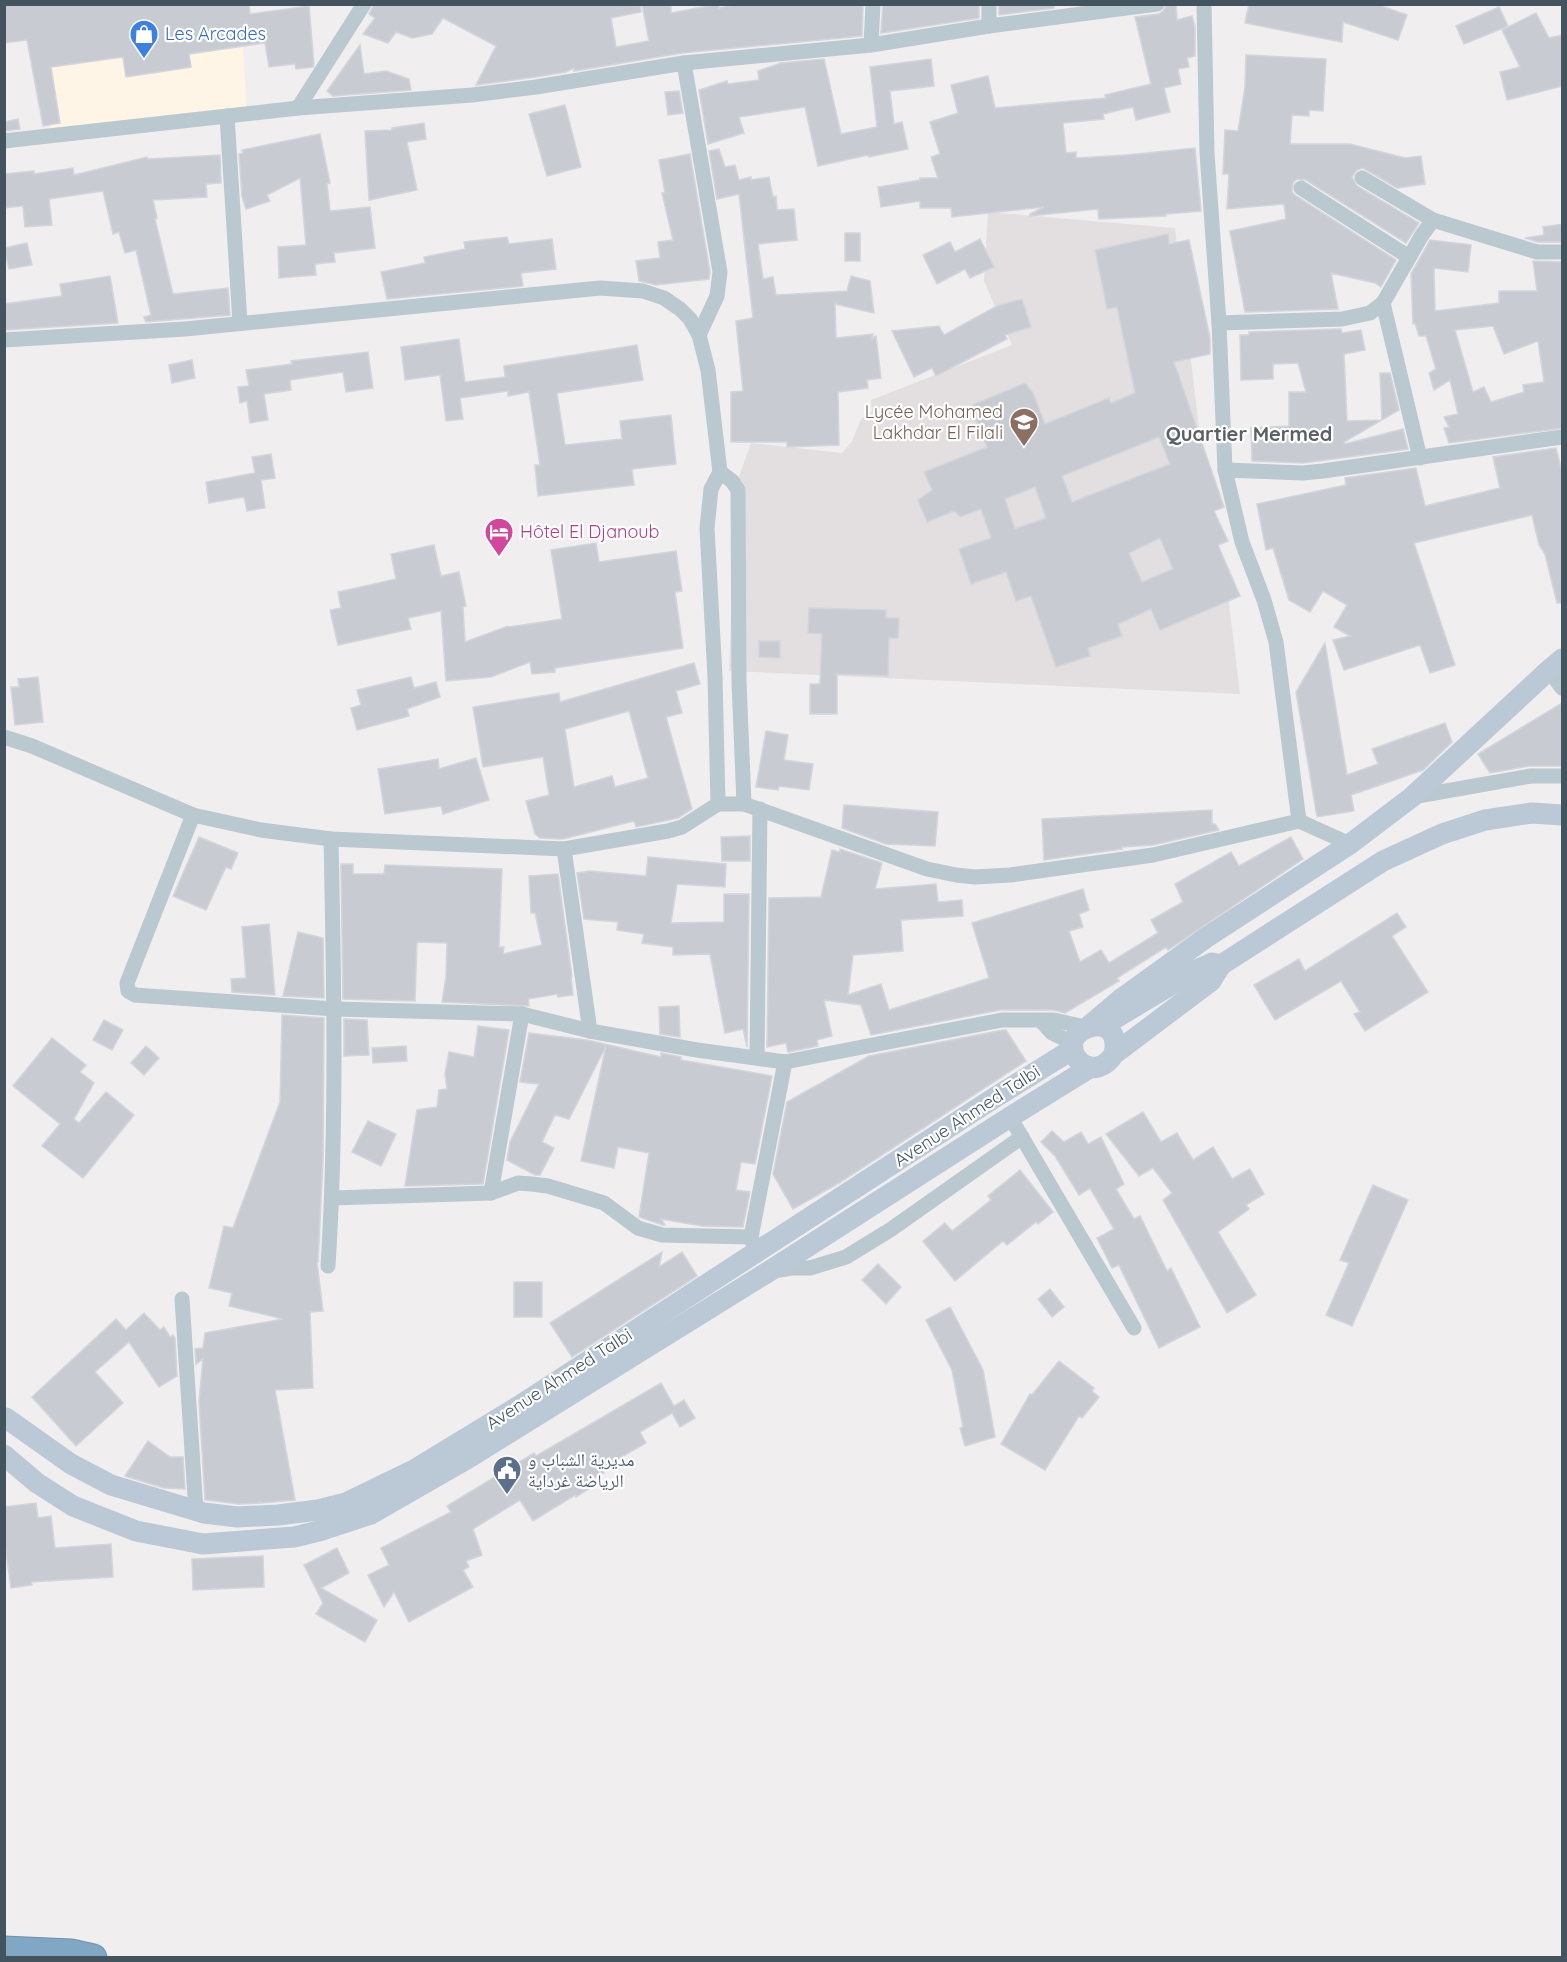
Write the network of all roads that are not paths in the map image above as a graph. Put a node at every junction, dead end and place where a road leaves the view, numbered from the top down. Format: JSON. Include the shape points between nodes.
{"nodes":[{"id":1,"x":364,"y":4,"type":"edge"},
{"id":2,"x":873,"y":4,"type":"edge"},
{"id":3,"x":989,"y":4,"type":"edge"},
{"id":4,"x":1157,"y":4,"type":"edge"},
{"id":5,"x":1204,"y":4,"type":"edge"},
{"id":6,"x":989,"y":26,"type":"junction"},
{"id":7,"x":871,"y":45,"type":"junction"},
{"id":8,"x":684,"y":63,"type":"junction"},
{"id":9,"x":298,"y":108,"type":"junction"},
{"id":10,"x":227,"y":116,"type":"junction"},
{"id":11,"x":4,"y":141,"type":"edge"},
{"id":12,"x":1362,"y":178,"type":"dead end"},
{"id":13,"x":1302,"y":188,"type":"dead end"},
{"id":14,"x":1433,"y":220,"type":"junction"},
{"id":15,"x":1563,"y":252,"type":"edge"},
{"id":16,"x":1409,"y":257,"type":"junction"},
{"id":17,"x":1383,"y":303,"type":"junction"},
{"id":18,"x":240,"y":323,"type":"junction"},
{"id":19,"x":1219,"y":323,"type":"junction"},
{"id":20,"x":699,"y":335,"type":"junction"},
{"id":21,"x":4,"y":340,"type":"edge"},
{"id":22,"x":1563,"y":437,"type":"edge"},
{"id":23,"x":1420,"y":458,"type":"junction"},
{"id":24,"x":1225,"y":470,"type":"junction"},
{"id":25,"x":720,"y":472,"type":"junction"},
{"id":26,"x":1556,"y":665,"type":"edge"},
{"id":27,"x":1563,"y":688,"type":"edge"},
{"id":28,"x":4,"y":737,"type":"edge"},
{"id":29,"x":1563,"y":776,"type":"edge"},
{"id":30,"x":1412,"y":797,"type":"junction"},
{"id":31,"x":718,"y":804,"type":"junction"},
{"id":32,"x":744,"y":804,"type":"junction"},
{"id":33,"x":760,"y":809,"type":"junction"},
{"id":34,"x":192,"y":815,"type":"junction"},
{"id":35,"x":1563,"y":815,"type":"edge"},
{"id":36,"x":1299,"y":821,"type":"junction"},
{"id":37,"x":331,"y":839,"type":"junction"},
{"id":38,"x":1350,"y":844,"type":"junction"},
{"id":39,"x":564,"y":849,"type":"junction"},
{"id":40,"x":1221,"y":965,"type":"junction"},
{"id":41,"x":335,"y":1009,"type":"junction"},
{"id":42,"x":522,"y":1014,"type":"junction"},
{"id":43,"x":590,"y":1031,"type":"junction"},
{"id":44,"x":1084,"y":1034,"type":"junction"},
{"id":45,"x":1114,"y":1054,"type":"junction"},
{"id":46,"x":757,"y":1057,"type":"junction"},
{"id":47,"x":785,"y":1062,"type":"junction"},
{"id":48,"x":1091,"y":1067,"type":"junction"},
{"id":49,"x":1010,"y":1117,"type":"junction"},
{"id":50,"x":1022,"y":1137,"type":"junction"},
{"id":51,"x":491,"y":1193,"type":"junction"},
{"id":52,"x":332,"y":1198,"type":"junction"},
{"id":53,"x":753,"y":1244,"type":"junction"},
{"id":54,"x":328,"y":1266,"type":"dead end"},
{"id":55,"x":768,"y":1272,"type":"junction"},
{"id":56,"x":182,"y":1299,"type":"dead end"},
{"id":57,"x":1134,"y":1328,"type":"dead end"},
{"id":58,"x":5,"y":1419,"type":"edge"},
{"id":59,"x":4,"y":1455,"type":"edge"},
{"id":60,"x":196,"y":1511,"type":"junction"},
{"id":61,"x":4,"y":1950,"type":"edge"},
{"id":62,"x":93,"y":1958,"type":"edge"}],
"edges":[{"from":1,"to":9,"type":"street"},
{"from":2,"to":7,"type":"street"},
{"from":3,"to":6,"type":"street"},
{"from":4,"to":6,"type":"street"},
{"from":5,"to":19,"type":"street","via":[[1206,153]]},
{"from":6,"to":7,"type":"street"},
{"from":7,"to":8,"type":"street"},
{"from":8,"to":9,"type":"street","via":[[525,89]]},
{"from":8,"to":20,"type":"street","via":[[720,272],[717,296]]},
{"from":9,"to":10,"type":"street"},
{"from":10,"to":11,"type":"street"},
{"from":10,"to":18,"type":"street"},
{"from":12,"to":14,"type":"street"},
{"from":13,"to":16,"type":"street"},
{"from":14,"to":15,"type":"street","via":[[1537,252]]},
{"from":14,"to":16,"type":"street"},
{"from":16,"to":17,"type":"street"},
{"from":17,"to":19,"type":"street","via":[[1370,313],[1341,319]]},
{"from":17,"to":23,"type":"street"},
{"from":18,"to":20,"type":"street","via":[[600,288],[643,291],[664,298],[690,319]]},
{"from":18,"to":21,"type":"street"},
{"from":19,"to":24,"type":"street"},
{"from":20,"to":25,"type":"street","via":[[708,370]]},
{"from":22,"to":23,"type":"street"},
{"from":23,"to":24,"type":"street","via":[[1303,473]]},
{"from":24,"to":36,"type":"street","via":[[1242,542],[1276,642]]},
{"from":25,"to":31,"type":"street","via":[[711,489],[707,528]]},
{"from":25,"to":32,"type":"street","via":[[738,490]]},
{"from":26,"to":27,"type":"street"},
{"from":26,"to":30,"type":"main road"},
{"from":28,"to":34,"type":"street"},
{"from":29,"to":30,"type":"street","via":[[1531,776]]},
{"from":30,"to":38,"type":"main road"},
{"from":31,"to":32,"type":"street"},
{"from":31,"to":39,"type":"street","via":[[675,829]]},
{"from":32,"to":33,"type":"street"},
{"from":33,"to":36,"type":"street","via":[[927,869],[975,877],[1153,855]]},
{"from":33,"to":46,"type":"street"},
{"from":34,"to":37,"type":"street","via":[[261,830]]},
{"from":34,"to":41,"type":"street","via":[[129,977],[128,991],[135,995]]},
{"from":35,"to":40,"type":"main road","via":[[1532,813],[1485,820],[1443,834],[1383,861]]},
{"from":36,"to":38,"type":"street"},
{"from":37,"to":39,"type":"street"},
{"from":37,"to":41,"type":"street"},
{"from":38,"to":44,"type":"main road","via":[[1207,937],[1121,999]]},
{"from":39,"to":43,"type":"street"},
{"from":40,"to":44,"type":"main road","via":[[1212,963],[1194,971]]},
{"from":40,"to":45,"type":"main road","via":[[1211,981]]},
{"from":41,"to":42,"type":"street"},
{"from":41,"to":52,"type":"street"},
{"from":42,"to":43,"type":"street"},
{"from":42,"to":51,"type":"street"},
{"from":43,"to":46,"type":"street"},
{"from":44,"to":45,"type":"main road","via":[[1112,1034]]},
{"from":44,"to":47,"type":"street","via":[[1054,1020],[1002,1020]]},
{"from":44,"to":48,"type":"main road","via":[[1079,1061]]},
{"from":44,"to":53,"type":"main road","name":"Avenue Ahmed Talbi"},
{"from":45,"to":48,"type":"main road","via":[[1105,1065]]},
{"from":46,"to":47,"type":"street"},
{"from":47,"to":53,"type":"street"},
{"from":48,"to":49,"type":"main road"},
{"from":49,"to":50,"type":"street"},
{"from":49,"to":55,"type":"main road"},
{"from":50,"to":55,"type":"street","via":[[846,1257],[810,1268]]},
{"from":50,"to":57,"type":"street"},
{"from":51,"to":52,"type":"street"},
{"from":51,"to":53,"type":"street","via":[[518,1184],[548,1186],[604,1203],[649,1232]]},
{"from":52,"to":54,"type":"street"},
{"from":53,"to":60,"type":"main road","name":"Avenue Ahmed Talbi","via":[[519,1406],[369,1493],[318,1510],[278,1515],[237,1517]]},
{"from":55,"to":59,"type":"main road","via":[[391,1504],[371,1514],[294,1537],[203,1544],[136,1531],[73,1506]]},
{"from":56,"to":60,"type":"street"},
{"from":58,"to":60,"type":"main road","name":"Avenue Ahmed Talbi","via":[[71,1464],[111,1485]]},
{"from":61,"to":62,"type":"highway","via":[[72,1953]]}]}
